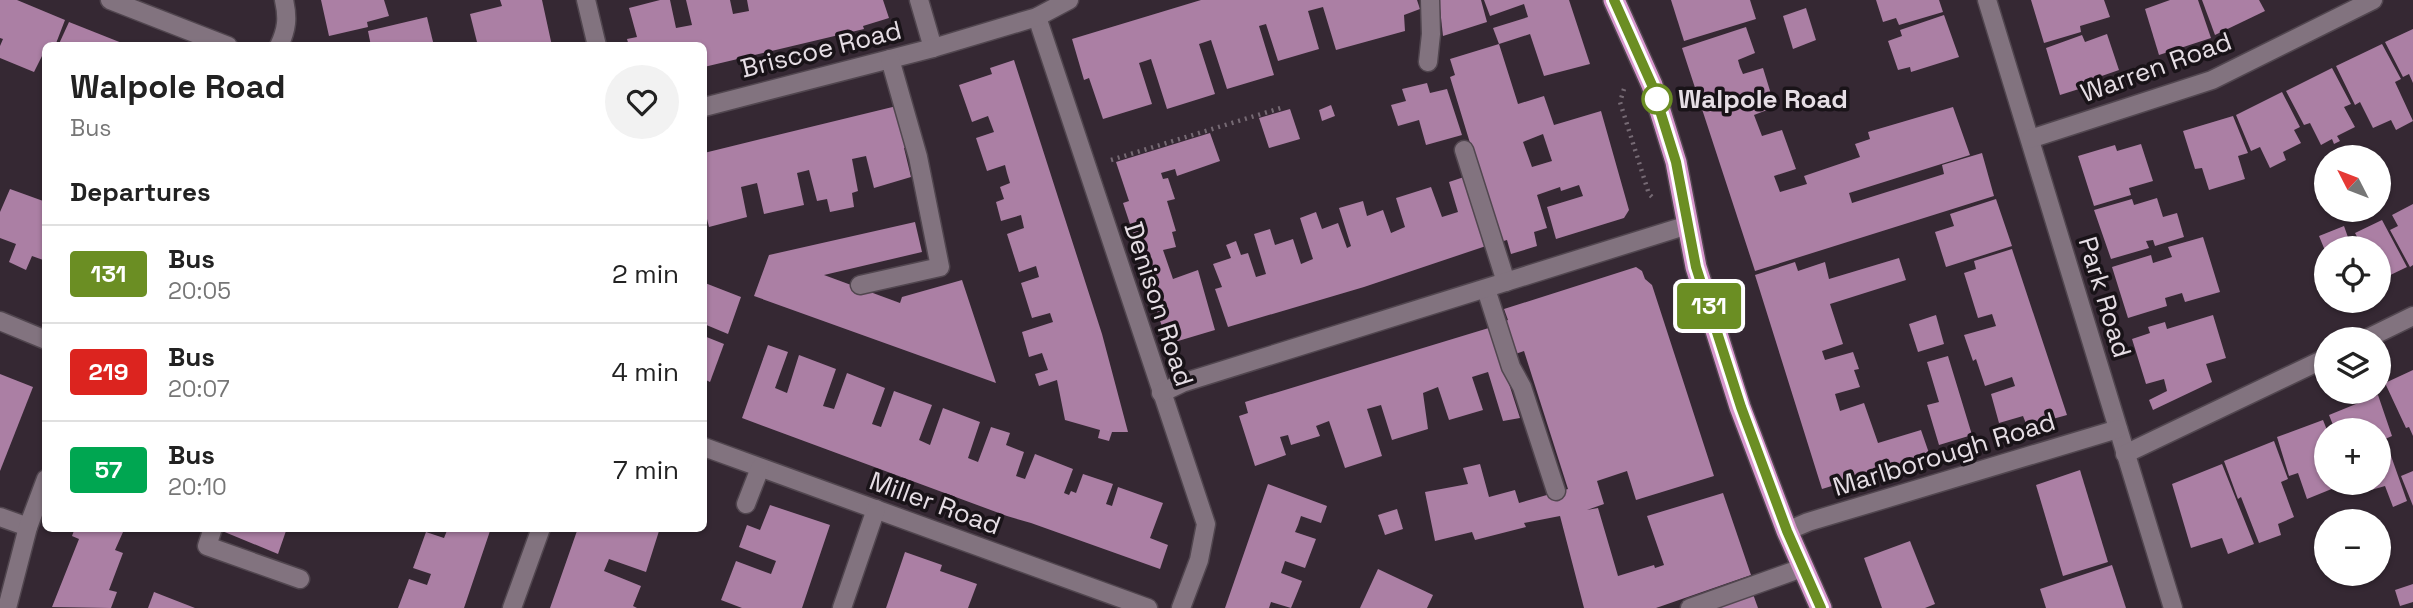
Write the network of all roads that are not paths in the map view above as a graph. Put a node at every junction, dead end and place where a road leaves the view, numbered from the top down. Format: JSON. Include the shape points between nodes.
{"nodes":[{"id":1,"x":110,"y":0,"type":"edge"},
{"id":2,"x":284,"y":0,"type":"edge"},
{"id":3,"x":586,"y":0,"type":"edge"},
{"id":4,"x":919,"y":0,"type":"edge"},
{"id":5,"x":1069,"y":0,"type":"edge"},
{"id":6,"x":1430,"y":0,"type":"edge"},
{"id":7,"x":1614,"y":0,"type":"edge"},
{"id":8,"x":1987,"y":0,"type":"edge"},
{"id":9,"x":2374,"y":0,"type":"edge"},
{"id":10,"x":1037,"y":17,"type":"junction"},
{"id":11,"x":218,"y":42,"type":"edge"},
{"id":12,"x":281,"y":42,"type":"edge"},
{"id":13,"x":596,"y":42,"type":"edge"},
{"id":14,"x":933,"y":48,"type":"junction"},
{"id":15,"x":890,"y":59,"type":"junction"},
{"id":16,"x":1428,"y":62,"type":"dead end"},
{"id":17,"x":707,"y":106,"type":"edge"},
{"id":18,"x":2030,"y":139,"type":"junction"},
{"id":19,"x":1464,"y":150,"type":"dead end"},
{"id":20,"x":1688,"y":225,"type":"junction"},
{"id":21,"x":1506,"y":282,"type":"junction"},
{"id":22,"x":860,"y":285,"type":"dead end"},
{"id":23,"x":1486,"y":289,"type":"junction"},
{"id":24,"x":2413,"y":316,"type":"edge"},
{"id":25,"x":0,"y":321,"type":"edge"},
{"id":26,"x":2391,"y":327,"type":"edge"},
{"id":27,"x":42,"y":338,"type":"edge"},
{"id":28,"x":2314,"y":364,"type":"edge"},
{"id":29,"x":1161,"y":393,"type":"junction"},
{"id":30,"x":2118,"y":429,"type":"junction"},
{"id":31,"x":707,"y":448,"type":"edge"},
{"id":32,"x":2125,"y":454,"type":"junction"},
{"id":33,"x":760,"y":468,"type":"junction"},
{"id":34,"x":42,"y":490,"type":"edge"},
{"id":35,"x":1556,"y":491,"type":"dead end"},
{"id":36,"x":746,"y":504,"type":"dead end"},
{"id":37,"x":876,"y":509,"type":"junction"},
{"id":38,"x":0,"y":517,"type":"edge"},
{"id":39,"x":28,"y":527,"type":"junction"},
{"id":40,"x":1787,"y":531,"type":"junction"},
{"id":41,"x":212,"y":532,"type":"edge"},
{"id":42,"x":540,"y":532,"type":"edge"},
{"id":43,"x":1802,"y":568,"type":"junction"},
{"id":44,"x":300,"y":579,"type":"dead end"},
{"id":45,"x":7,"y":608,"type":"edge"},
{"id":46,"x":512,"y":608,"type":"edge"},
{"id":47,"x":842,"y":608,"type":"edge"},
{"id":48,"x":1148,"y":608,"type":"edge"},
{"id":49,"x":1181,"y":608,"type":"edge"},
{"id":50,"x":1690,"y":608,"type":"edge"},
{"id":51,"x":1821,"y":608,"type":"edge"},
{"id":52,"x":2173,"y":608,"type":"edge"}],
"edges":[{"from":1,"to":11,"type":"street"},
{"from":2,"to":12,"type":"street","via":[[286,31]]},
{"from":3,"to":13,"type":"street"},
{"from":4,"to":14,"type":"street"},
{"from":5,"to":10,"type":"street","name":"Briscoe Road"},
{"from":6,"to":16,"type":"street"},
{"from":7,"to":20,"type":"highway","via":[[1652,85],[1676,162]]},
{"from":8,"to":18,"type":"street","name":"Park Road"},
{"from":9,"to":18,"type":"street","name":"Warren Road","via":[[2212,80]]},
{"from":10,"to":14,"type":"street","name":"Briscoe Road"},
{"from":10,"to":29,"type":"street","name":"Denison Road"},
{"from":14,"to":15,"type":"street","name":"Briscoe Road"},
{"from":15,"to":17,"type":"street","name":"Briscoe Road"},
{"from":15,"to":22,"type":"street","via":[[918,157],[940,267]]},
{"from":18,"to":30,"type":"street","name":"Park Road"},
{"from":19,"to":21,"type":"street"},
{"from":20,"to":21,"type":"street"},
{"from":20,"to":40,"type":"highway","via":[[1696,267],[1741,407]]},
{"from":21,"to":23,"type":"street"},
{"from":23,"to":29,"type":"street"},
{"from":23,"to":35,"type":"street"},
{"from":24,"to":26,"type":"street"},
{"from":25,"to":27,"type":"street"},
{"from":28,"to":32,"type":"street"},
{"from":29,"to":49,"type":"street","name":"Denison Road","via":[[1206,523],[1199,560]]},
{"from":30,"to":32,"type":"street","name":"Park Road"},
{"from":30,"to":40,"type":"street","name":"Marlborough Road"},
{"from":31,"to":33,"type":"street","name":"Miller Road"},
{"from":32,"to":52,"type":"street","name":"Park Road"},
{"from":33,"to":36,"type":"street"},
{"from":33,"to":37,"type":"street","name":"Miller Road"},
{"from":34,"to":39,"type":"street"},
{"from":37,"to":47,"type":"street"},
{"from":37,"to":48,"type":"street","name":"Miller Road"},
{"from":38,"to":39,"type":"street"},
{"from":39,"to":45,"type":"street"},
{"from":40,"to":43,"type":"highway"},
{"from":41,"to":44,"type":"street","via":[[207,546]]},
{"from":42,"to":46,"type":"street"},
{"from":43,"to":50,"type":"street"},
{"from":43,"to":51,"type":"highway"}]}
